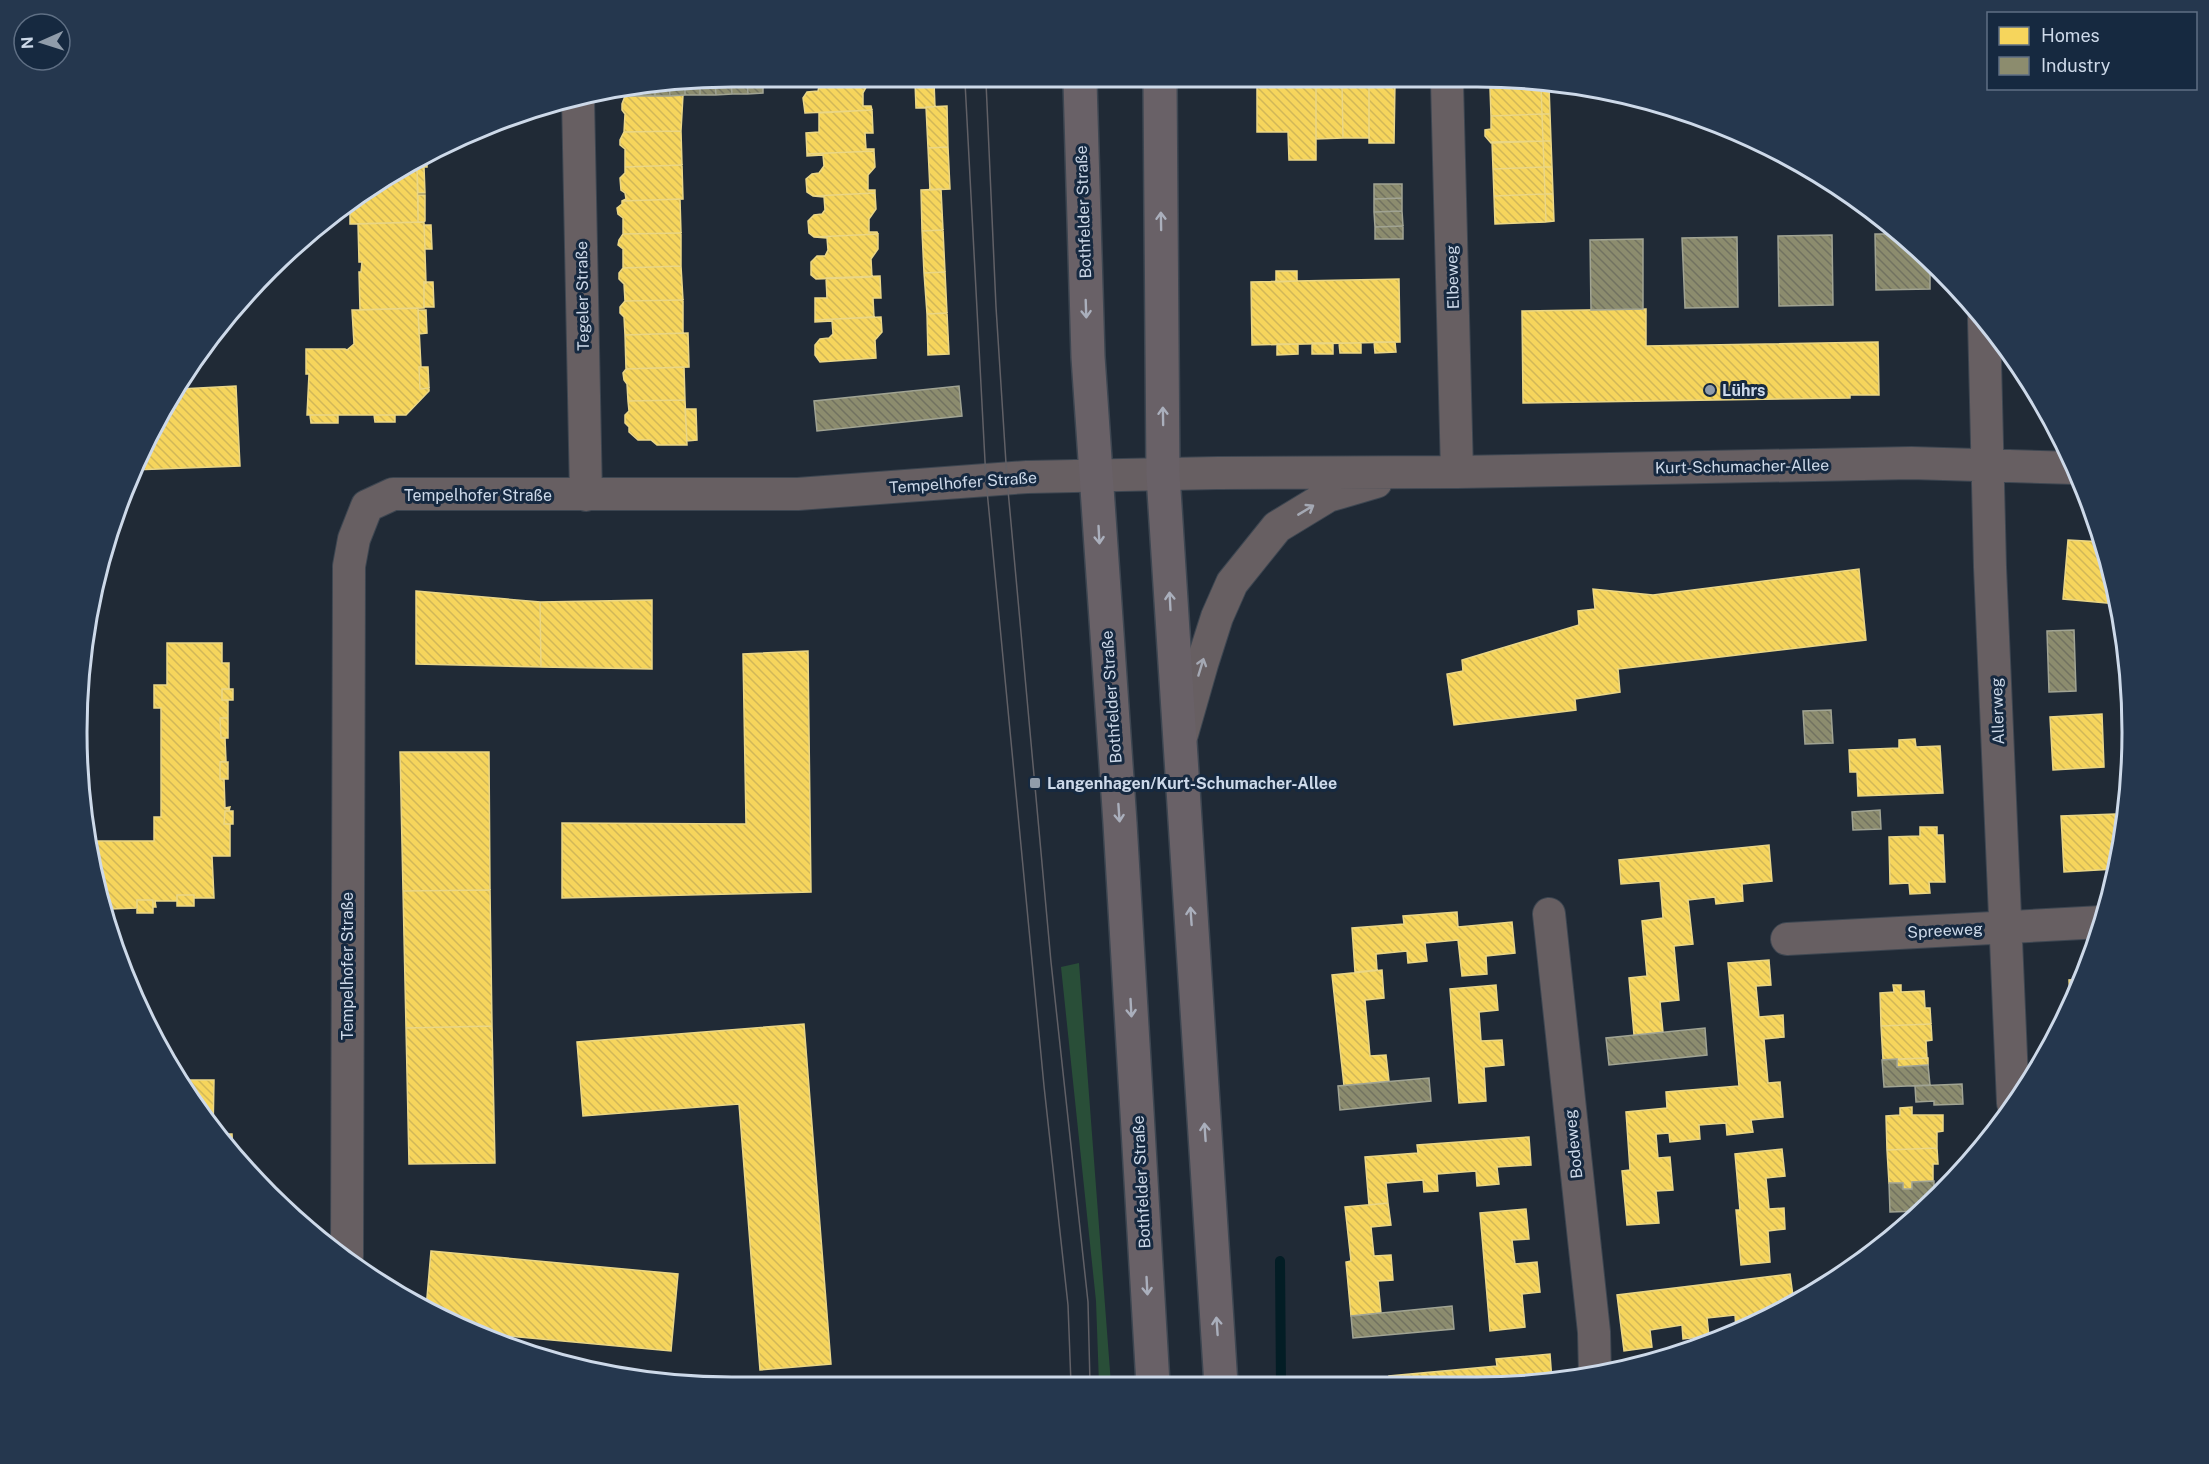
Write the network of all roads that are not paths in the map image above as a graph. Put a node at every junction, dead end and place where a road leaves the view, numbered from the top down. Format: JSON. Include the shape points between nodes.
{"nodes":[{"id":1,"x":1080,"y":87,"type":"edge"},
{"id":2,"x":1160,"y":87,"type":"edge"},
{"id":3,"x":1447,"y":87,"type":"edge"},
{"id":4,"x":578,"y":106,"type":"edge"},
{"id":5,"x":1984,"y":333,"type":"edge"},
{"id":6,"x":1987,"y":465,"type":"junction"},
{"id":7,"x":2065,"y":468,"type":"edge"},
{"id":8,"x":1408,"y":472,"type":"junction"},
{"id":9,"x":1457,"y":472,"type":"junction"},
{"id":10,"x":1163,"y":475,"type":"junction"},
{"id":11,"x":1096,"y":476,"type":"junction"},
{"id":12,"x":586,"y":495,"type":"junction"},
{"id":13,"x":1180,"y":743,"type":"junction"},
{"id":14,"x":1548,"y":914,"type":"dead end"},
{"id":15,"x":2093,"y":922,"type":"edge"},
{"id":16,"x":2006,"y":927,"type":"junction"},
{"id":17,"x":1787,"y":939,"type":"dead end"},
{"id":18,"x":2013,"y":1091,"type":"edge"},
{"id":19,"x":347,"y":1249,"type":"edge"},
{"id":20,"x":1595,"y":1366,"type":"edge"},
{"id":21,"x":1153,"y":1377,"type":"edge"},
{"id":22,"x":1220,"y":1377,"type":"edge"}],
"edges":[{"from":1,"to":11,"type":"main road","name":"Bothfelder Straße","one_way":true,"via":[[1088,357]]},
{"from":10,"to":2,"type":"main road","one_way":true},
{"from":3,"to":9,"type":"street","name":"Elbeweg"},
{"from":4,"to":12,"type":"street","name":"Tegeler Straße"},
{"from":5,"to":6,"type":"street","name":"Allerweg"},
{"from":6,"to":7,"type":"street","name":"Kurt-Schumacher-Allee"},
{"from":6,"to":9,"type":"street","name":"Kurt-Schumacher-Allee","via":[[1899,463]]},
{"from":6,"to":16,"type":"street","name":"Allerweg"},
{"from":8,"to":9,"type":"street","name":"Kurt-Schumacher-Allee"},
{"from":8,"to":10,"type":"street","name":"Kurt-Schumacher-Allee"},
{"from":13,"to":8,"type":"street","name":"Kurt-Schumacher-Allee","one_way":true,"via":[[1217,617],[1232,583],[1277,527],[1328,496]]},
{"from":10,"to":11,"type":"street","name":"Tempelhofer Straße"},
{"from":13,"to":10,"type":"main road","one_way":true},
{"from":11,"to":12,"type":"street","name":"Tempelhofer Straße","via":[[1027,477],[798,494]]},
{"from":11,"to":21,"type":"main road","name":"Bothfelder Straße","one_way":true},
{"from":12,"to":19,"type":"street","name":"Tempelhofer Straße","via":[[393,494],[367,506],[354,539],[349,576]]},
{"from":22,"to":13,"type":"main road","one_way":true},
{"from":14,"to":20,"type":"street","name":"Bodeweg"},
{"from":15,"to":16,"type":"street","name":"Spreeweg"},
{"from":16,"to":17,"type":"street","name":"Spreeweg"},
{"from":16,"to":18,"type":"street","name":"Allerweg"}]}
